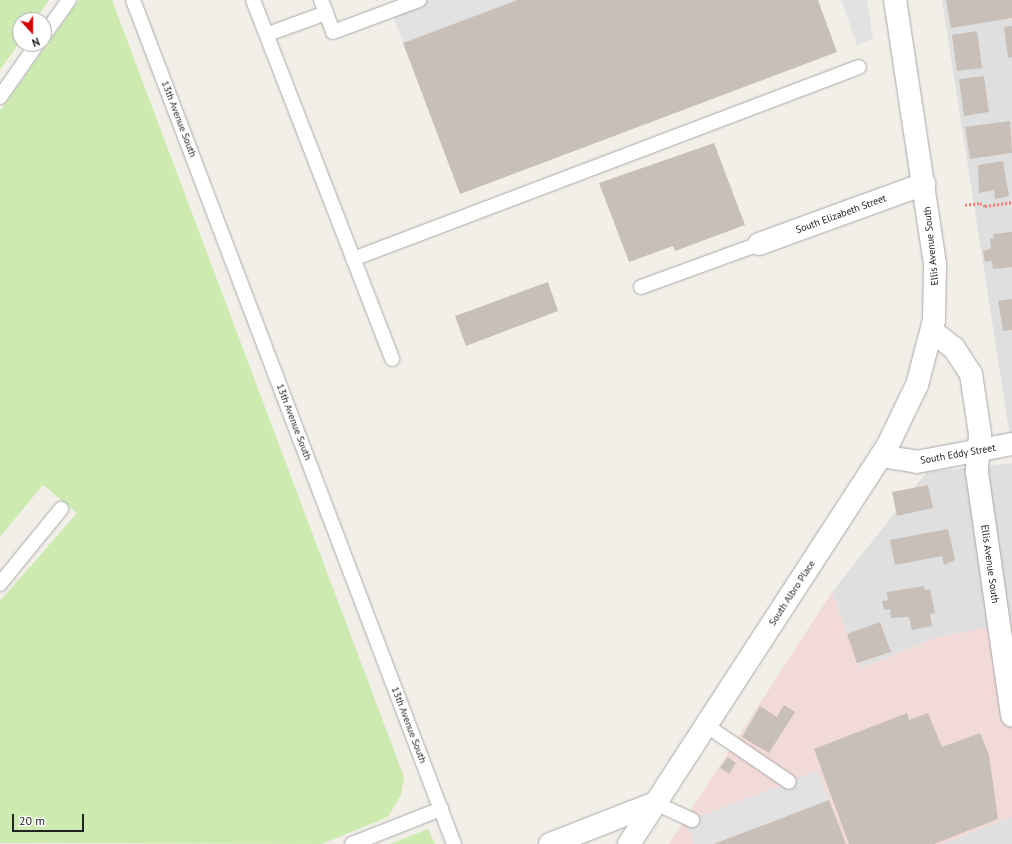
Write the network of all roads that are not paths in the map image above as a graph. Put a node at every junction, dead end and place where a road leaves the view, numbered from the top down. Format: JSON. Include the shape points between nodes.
{"nodes":[{"id":1,"x":69,"y":0,"type":"edge"},
{"id":2,"x":133,"y":0,"type":"edge"},
{"id":3,"x":253,"y":0,"type":"edge"},
{"id":4,"x":419,"y":0,"type":"edge"},
{"id":5,"x":895,"y":0,"type":"edge"},
{"id":6,"x":324,"y":6,"type":"edge"},
{"id":7,"x":52,"y":24,"type":"edge"},
{"id":8,"x":268,"y":34,"type":"junction"},
{"id":9,"x":32,"y":52,"type":"edge"},
{"id":10,"x":859,"y":67,"type":"dead end"},
{"id":11,"x":0,"y":97,"type":"edge"},
{"id":12,"x":924,"y":184,"type":"junction"},
{"id":13,"x":759,"y":244,"type":"joint"},
{"id":14,"x":354,"y":258,"type":"junction"},
{"id":15,"x":641,"y":286,"type":"dead end"},
{"id":16,"x":932,"y":331,"type":"junction"},
{"id":17,"x":392,"y":359,"type":"dead end"},
{"id":18,"x":1012,"y":444,"type":"edge"},
{"id":19,"x":979,"y":450,"type":"junction"},
{"id":20,"x":881,"y":456,"type":"junction"},
{"id":21,"x":61,"y":509,"type":"dead end"},
{"id":22,"x":0,"y":584,"type":"edge"},
{"id":23,"x":1012,"y":715,"type":"edge"},
{"id":24,"x":707,"y":726,"type":"junction"},
{"id":25,"x":789,"y":782,"type":"dead end"},
{"id":26,"x":656,"y":804,"type":"junction"},
{"id":27,"x":441,"y":809,"type":"junction"},
{"id":28,"x":692,"y":820,"type":"dead end"},
{"id":29,"x":352,"y":844,"type":"edge"},
{"id":30,"x":454,"y":844,"type":"edge"},
{"id":31,"x":550,"y":844,"type":"edge"},
{"id":32,"x":629,"y":844,"type":"edge"}],
"edges":[{"from":1,"to":7,"type":"lane"},
{"from":2,"to":27,"type":"lane","name":"13th Avenue South"},
{"from":3,"to":8,"type":"lane"},
{"from":4,"to":6,"type":"lane","via":[[333,32]]},
{"from":5,"to":12,"type":"street","name":"Ellis Avenue South"},
{"from":6,"to":8,"type":"lane"},
{"from":8,"to":14,"type":"lane"},
{"from":9,"to":11,"type":"lane"},
{"from":10,"to":14,"type":"lane"},
{"from":12,"to":13,"type":"street","name":"South Elizabeth Street"},
{"from":12,"to":16,"type":"street","name":"Ellis Avenue South","via":[[935,264],[936,293]]},
{"from":13,"to":15,"type":"lane"},
{"from":14,"to":17,"type":"lane"},
{"from":16,"to":19,"type":"street","name":"Ellis Avenue South","via":[[954,348],[971,374],[980,434]]},
{"from":16,"to":20,"type":"street","name":"South Albro Place","via":[[917,385]]},
{"from":18,"to":19,"type":"street","name":"South Eddy Street"},
{"from":19,"to":20,"type":"street","name":"South Eddy Street","via":[[917,462]]},
{"from":19,"to":23,"type":"street","name":"Ellis Avenue South","via":[[977,472]]},
{"from":20,"to":24,"type":"street","name":"South Albro Place"},
{"from":21,"to":22,"type":"lane"},
{"from":24,"to":25,"type":"lane"},
{"from":24,"to":26,"type":"street","name":"South Albro Place"},
{"from":26,"to":28,"type":"lane"},
{"from":26,"to":31,"type":"street"},
{"from":26,"to":32,"type":"street","name":"South Albro Place"},
{"from":27,"to":29,"type":"lane"},
{"from":27,"to":30,"type":"lane","name":"13th Avenue South"}]}
